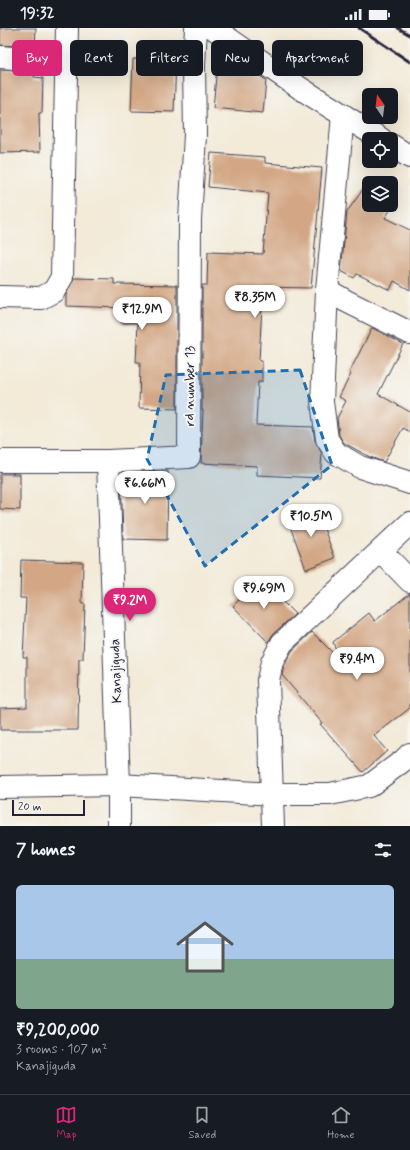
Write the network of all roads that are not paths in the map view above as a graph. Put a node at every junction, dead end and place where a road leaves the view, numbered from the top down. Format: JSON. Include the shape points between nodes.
{"nodes":[{"id":1,"x":67,"y":28,"type":"edge"},
{"id":2,"x":196,"y":28,"type":"edge"},
{"id":3,"x":213,"y":28,"type":"edge"},
{"id":4,"x":0,"y":57,"type":"edge"},
{"id":5,"x":67,"y":62,"type":"junction"},
{"id":6,"x":343,"y":115,"type":"junction"},
{"id":7,"x":370,"y":132,"type":"edge"},
{"id":8,"x":398,"y":150,"type":"edge"},
{"id":9,"x":410,"y":157,"type":"edge"},
{"id":10,"x":327,"y":290,"type":"junction"},
{"id":11,"x":0,"y":297,"type":"edge"},
{"id":12,"x":410,"y":332,"type":"edge"},
{"id":13,"x":0,"y":461,"type":"edge"},
{"id":14,"x":108,"y":461,"type":"junction"},
{"id":15,"x":410,"y":483,"type":"edge"},
{"id":16,"x":410,"y":523,"type":"edge"},
{"id":17,"x":381,"y":551,"type":"junction"},
{"id":18,"x":410,"y":581,"type":"edge"},
{"id":19,"x":410,"y":754,"type":"edge"},
{"id":20,"x":118,"y":785,"type":"junction"},
{"id":21,"x":0,"y":787,"type":"edge"},
{"id":22,"x":273,"y":794,"type":"junction"},
{"id":23,"x":119,"y":826,"type":"edge"},
{"id":24,"x":273,"y":826,"type":"edge"}],
"edges":[{"from":1,"to":5,"type":"street"},
{"from":2,"to":14,"type":"street","name":"rd number 13","via":[[195,135],[190,220],[189,457]]},
{"from":3,"to":6,"type":"street"},
{"from":4,"to":5,"type":"street"},
{"from":5,"to":11,"type":"street","via":[[62,277],[54,291],[41,298]]},
{"from":6,"to":7,"type":"street"},
{"from":6,"to":10,"type":"street"},
{"from":8,"to":9,"type":"street"},
{"from":10,"to":12,"type":"street","via":[[346,302]]},
{"from":10,"to":15,"type":"street","via":[[322,402],[327,439],[336,453],[360,467]]},
{"from":13,"to":14,"type":"street"},
{"from":14,"to":20,"type":"street","name":"Kanajiguda"},
{"from":16,"to":17,"type":"street"},
{"from":17,"to":18,"type":"street"},
{"from":17,"to":22,"type":"street","via":[[282,644],[272,662],[268,680]]},
{"from":19,"to":22,"type":"street","via":[[369,786],[330,794]]},
{"from":20,"to":21,"type":"street"},
{"from":20,"to":22,"type":"street"},
{"from":20,"to":23,"type":"street","name":"Kanajiguda"},
{"from":22,"to":24,"type":"street"}]}
